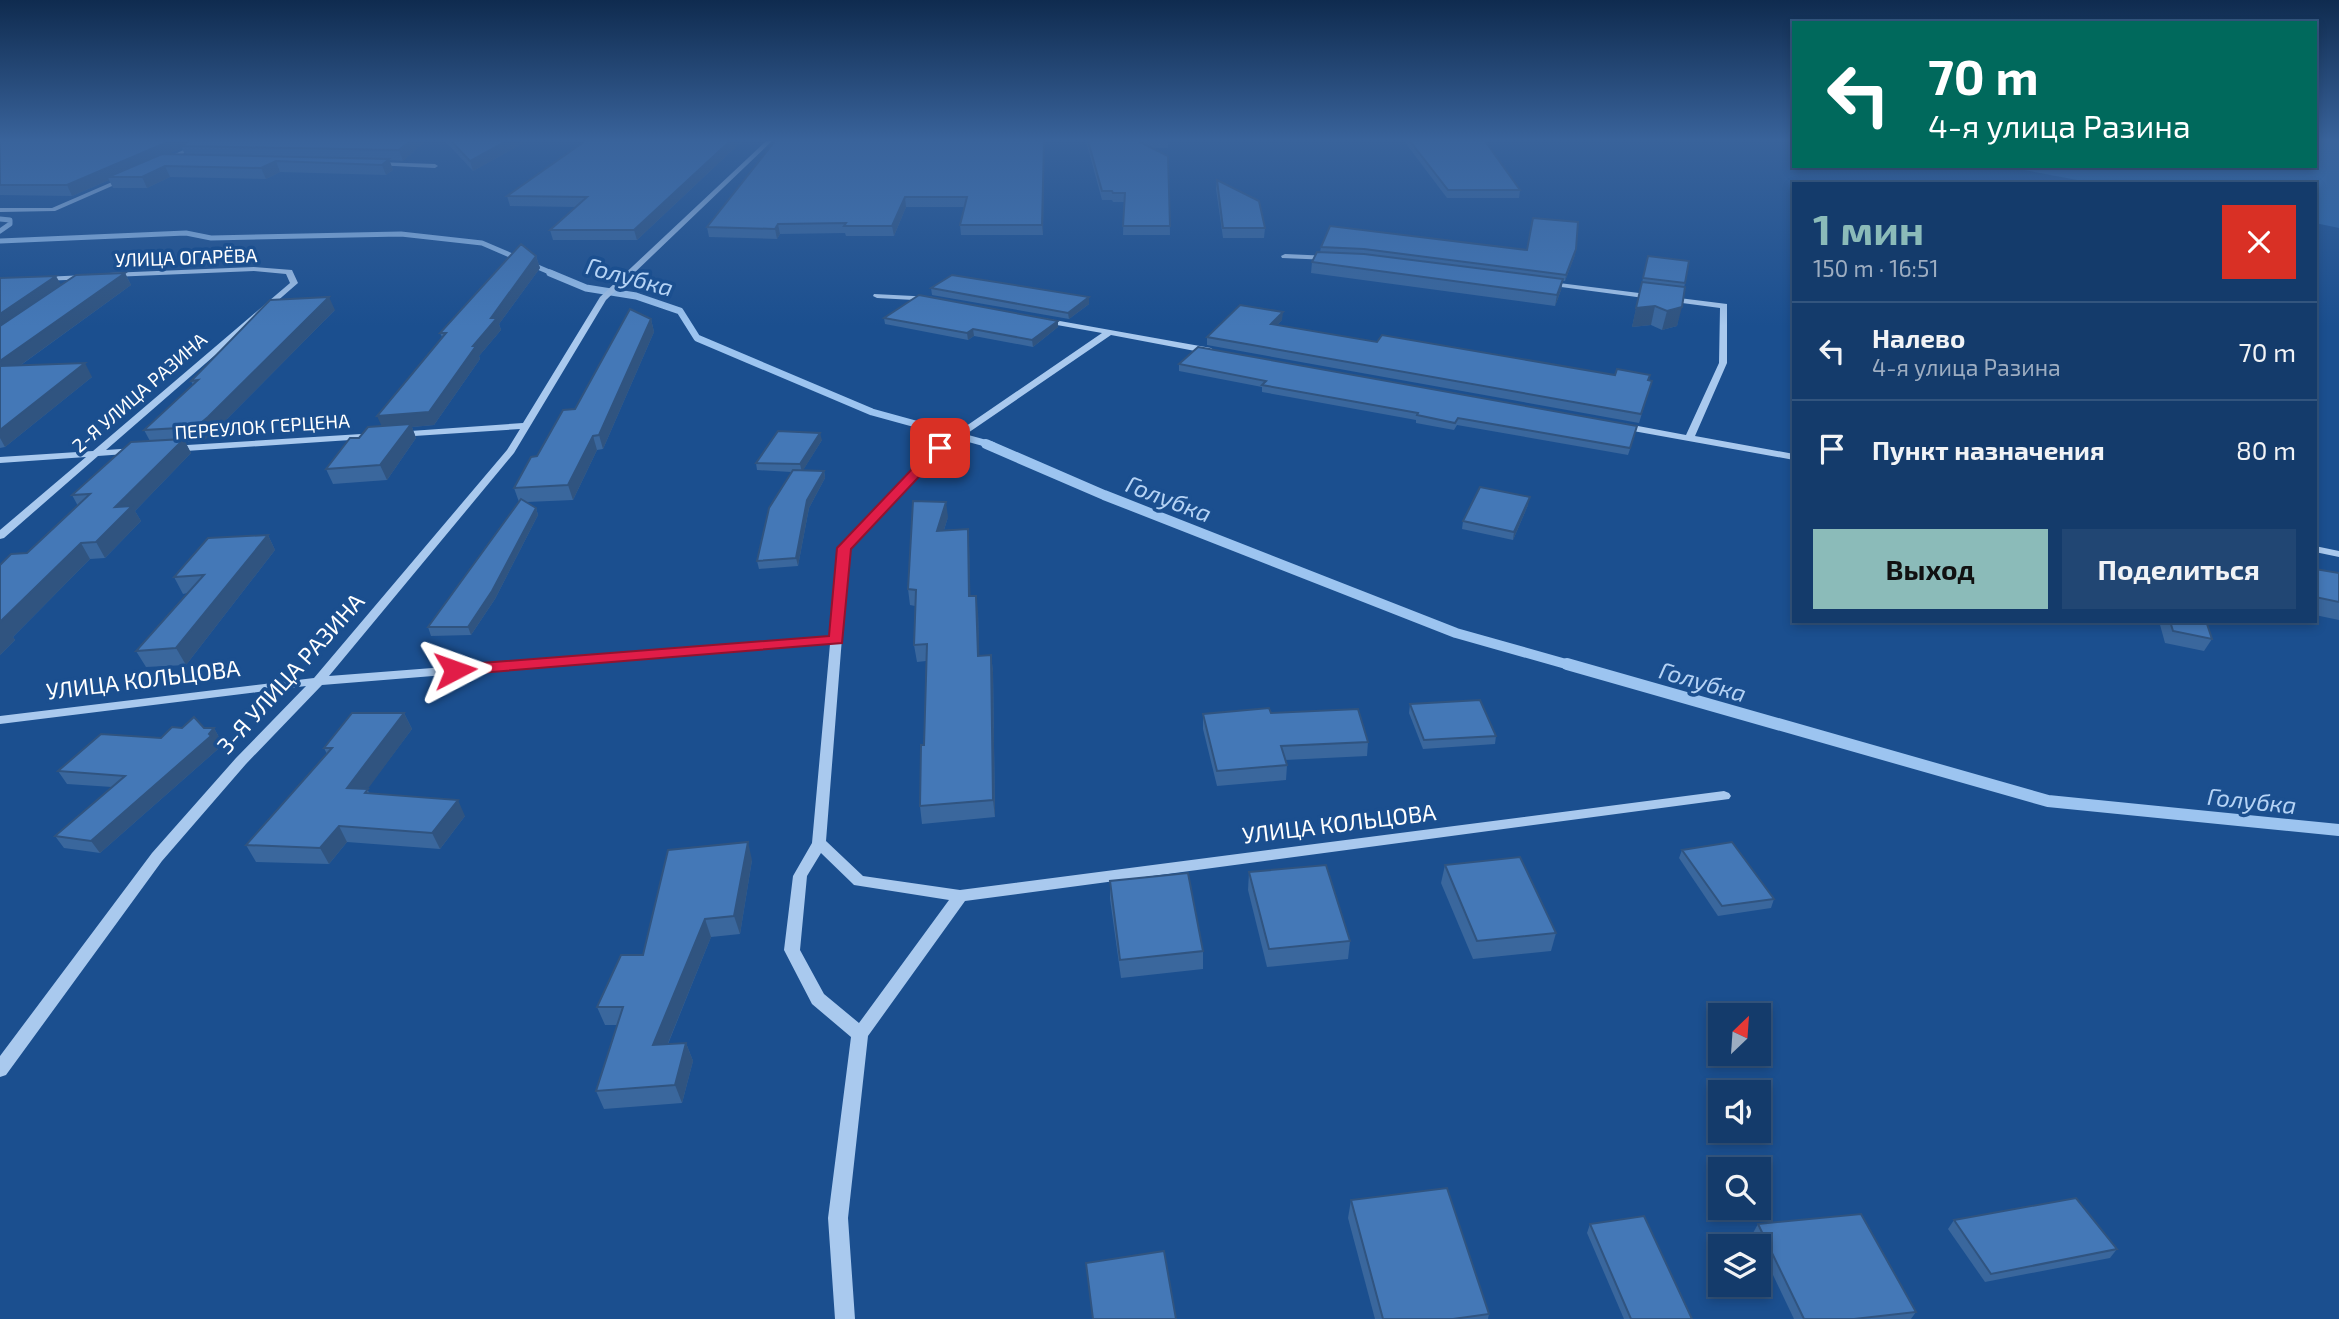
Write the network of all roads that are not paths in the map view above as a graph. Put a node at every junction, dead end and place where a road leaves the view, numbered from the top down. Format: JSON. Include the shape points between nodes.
{"nodes":[{"id":1,"x":71,"y":203,"type":"edge"},
{"id":2,"x":704,"y":203,"type":"edge"},
{"id":3,"x":66,"y":205,"type":"joint"},
{"id":4,"x":0,"y":210,"type":"edge"},
{"id":5,"x":1285,"y":256,"type":"dead end"},
{"id":6,"x":1337,"y":258,"type":"edge"},
{"id":7,"x":289,"y":272,"type":"joint"},
{"id":8,"x":89,"y":277,"type":"junction"},
{"id":9,"x":38,"y":279,"type":"edge"},
{"id":10,"x":1537,"y":282,"type":"edge"},
{"id":11,"x":78,"y":285,"type":"edge"},
{"id":12,"x":877,"y":296,"type":"dead end"},
{"id":13,"x":946,"y":302,"type":"edge"},
{"id":14,"x":1027,"y":317,"type":"edge"},
{"id":15,"x":1108,"y":333,"type":"junction"},
{"id":16,"x":1216,"y":352,"type":"edge"},
{"id":17,"x":1608,"y":423,"type":"edge"},
{"id":18,"x":525,"y":426,"type":"junction"},
{"id":19,"x":1689,"y":438,"type":"junction"},
{"id":20,"x":940,"y":448,"type":"joint"},
{"id":21,"x":148,"y":450,"type":"edge"},
{"id":22,"x":162,"y":450,"type":"edge"},
{"id":23,"x":92,"y":454,"type":"junction"},
{"id":24,"x":1792,"y":457,"type":"edge"},
{"id":25,"x":0,"y":460,"type":"edge"},
{"id":26,"x":0,"y":536,"type":"edge"},
{"id":27,"x":2317,"y":549,"type":"edge"},
{"id":28,"x":2339,"y":554,"type":"edge"},
{"id":29,"x":836,"y":640,"type":"junction"},
{"id":30,"x":318,"y":681,"type":"junction"},
{"id":31,"x":0,"y":720,"type":"edge"},
{"id":32,"x":1724,"y":796,"type":"dead end"},
{"id":33,"x":819,"y":843,"type":"junction"},
{"id":34,"x":960,"y":896,"type":"junction"},
{"id":35,"x":860,"y":1034,"type":"junction"},
{"id":36,"x":0,"y":1070,"type":"edge"},
{"id":37,"x":845,"y":1319,"type":"edge"}],
"edges":[{"from":1,"to":3,"type":"street"},
{"from":2,"to":18,"type":"street","name":"3-Я УЛИЦА РАЗИНА","via":[[603,299]]},
{"from":3,"to":4,"type":"street","via":[[41,211]]},
{"from":5,"to":6,"type":"street"},
{"from":7,"to":8,"type":"street","name":"УЛИЦА ОГАРЁВА","via":[[254,269]]},
{"from":7,"to":23,"type":"street","name":"2-Я УЛИЦА РАЗИНА","via":[[294,283]]},
{"from":8,"to":9,"type":"street","name":"УЛИЦА ОГАРЁВА"},
{"from":8,"to":11,"type":"street"},
{"from":10,"to":19,"type":"street","via":[[1724,306],[1723,363]]},
{"from":12,"to":13,"type":"street"},
{"from":14,"to":15,"type":"street"},
{"from":15,"to":16,"type":"street"},
{"from":15,"to":20,"type":"street"},
{"from":17,"to":19,"type":"street"},
{"from":18,"to":22,"type":"street","name":"ПЕРЕУЛОК ГЕРЦЕНА"},
{"from":18,"to":30,"type":"street","name":"3-Я УЛИЦА РАЗИНА","via":[[511,451]]},
{"from":19,"to":24,"type":"street"},
{"from":20,"to":29,"type":"street","via":[[844,548]]},
{"from":21,"to":23,"type":"street","name":"ПЕРЕУЛОК ГЕРЦЕНА"},
{"from":23,"to":25,"type":"street","name":"ПЕРЕУЛОК ГЕРЦЕНА"},
{"from":23,"to":26,"type":"street","name":"2-Я УЛИЦА РАЗИНА"},
{"from":27,"to":28,"type":"street"},
{"from":29,"to":30,"type":"street","name":"УЛИЦА КОЛЬЦОВА"},
{"from":29,"to":33,"type":"street"},
{"from":30,"to":31,"type":"street","name":"УЛИЦА КОЛЬЦОВА"},
{"from":30,"to":36,"type":"street","name":"3-Я УЛИЦА РАЗИНА","via":[[157,857]]},
{"from":32,"to":34,"type":"street","name":"УЛИЦА КОЛЬЦОВА"},
{"from":33,"to":34,"type":"street","name":"УЛИЦА КОЛЬЦОВА","via":[[859,881]]},
{"from":33,"to":35,"type":"street","via":[[800,876],[792,950],[818,999]]},
{"from":34,"to":35,"type":"street"},
{"from":35,"to":37,"type":"street","via":[[838,1218]]}]}
